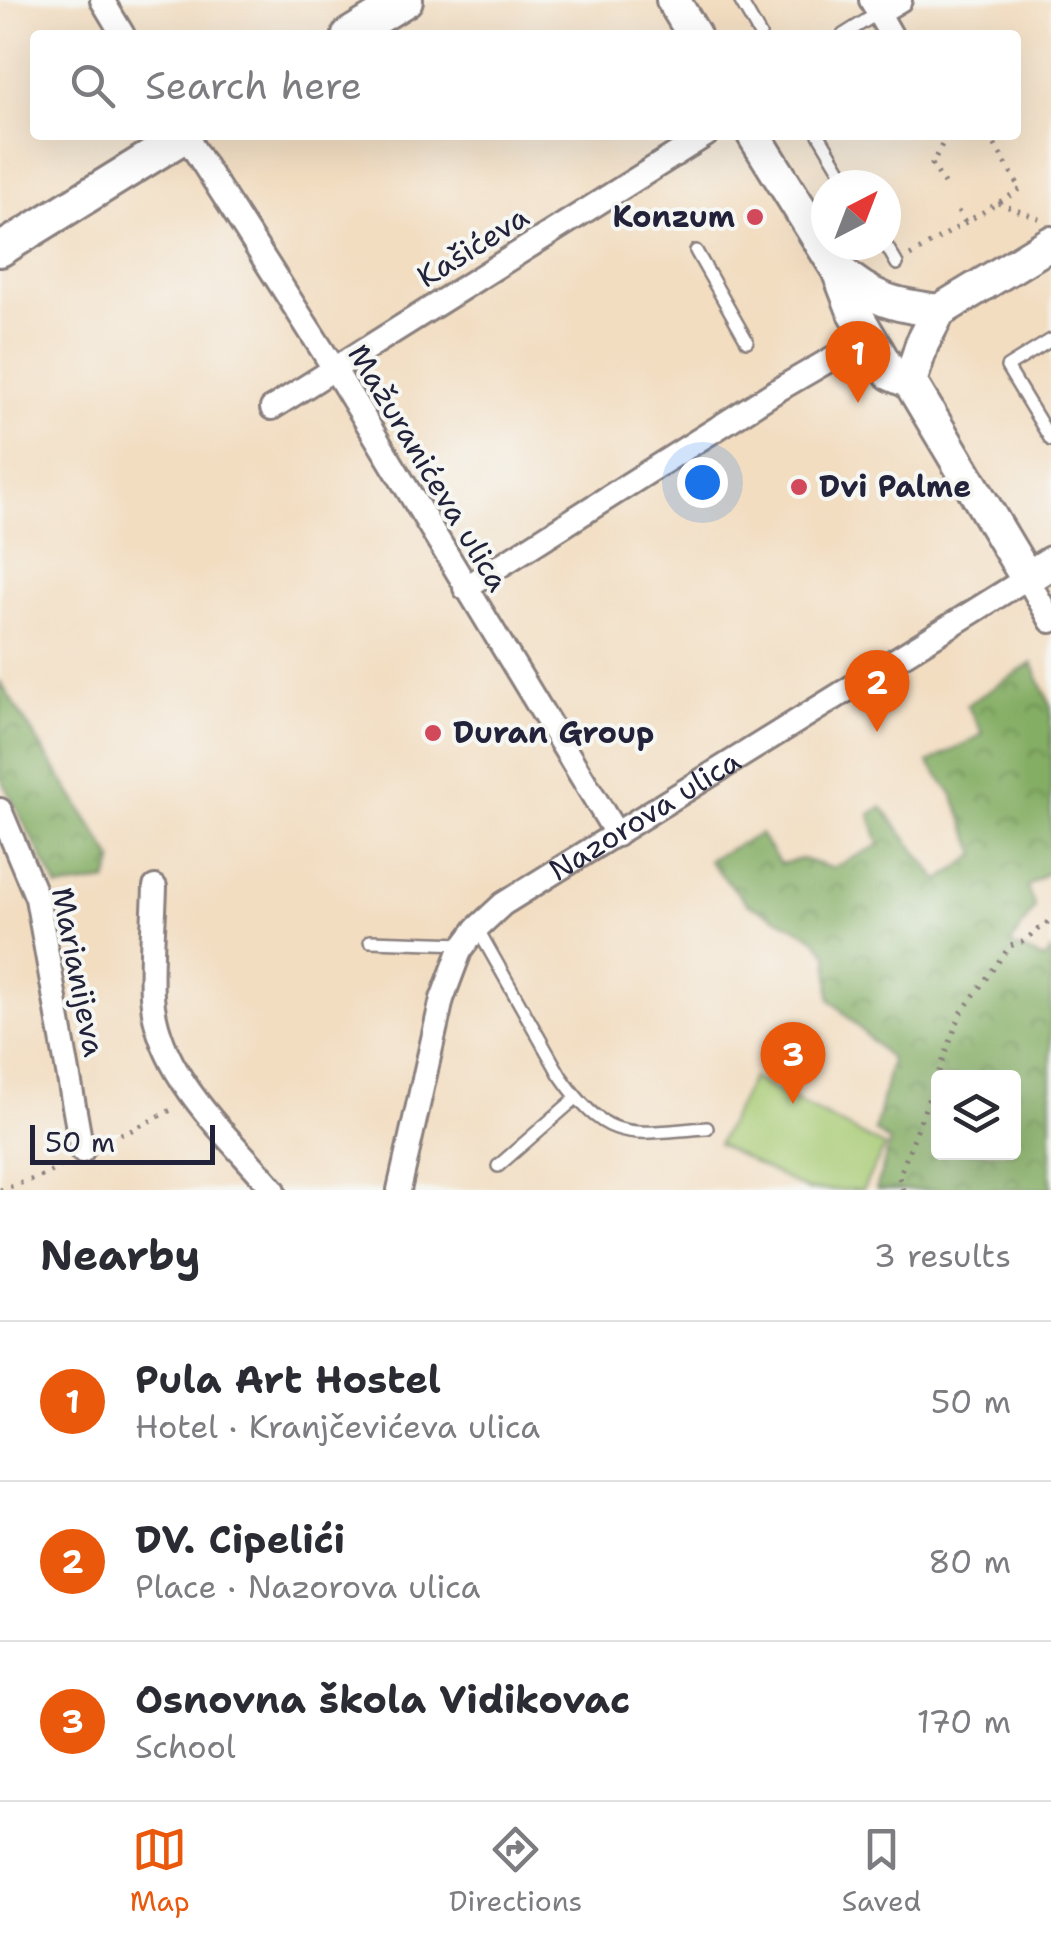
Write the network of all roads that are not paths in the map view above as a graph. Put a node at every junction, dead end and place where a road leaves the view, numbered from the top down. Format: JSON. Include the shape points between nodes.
{"nodes":[{"id":1,"x":102,"y":0,"type":"edge"},
{"id":2,"x":406,"y":0,"type":"edge"},
{"id":3,"x":673,"y":0,"type":"edge"},
{"id":4,"x":740,"y":0,"type":"edge"},
{"id":5,"x":900,"y":0,"type":"edge"},
{"id":6,"x":874,"y":6,"type":"edge"},
{"id":7,"x":120,"y":30,"type":"edge"},
{"id":8,"x":357,"y":30,"type":"edge"},
{"id":9,"x":691,"y":30,"type":"edge"},
{"id":10,"x":757,"y":30,"type":"edge"},
{"id":11,"x":848,"y":30,"type":"edge"},
{"id":12,"x":888,"y":30,"type":"edge"},
{"id":13,"x":177,"y":140,"type":"edge"},
{"id":14,"x":188,"y":140,"type":"edge"},
{"id":15,"x":698,"y":140,"type":"edge"},
{"id":16,"x":757,"y":140,"type":"edge"},
{"id":17,"x":822,"y":140,"type":"edge"},
{"id":18,"x":840,"y":170,"type":"edge"},
{"id":19,"x":1051,"y":244,"type":"edge"},
{"id":20,"x":0,"y":250,"type":"edge"},
{"id":21,"x":696,"y":251,"type":"dead end"},
{"id":22,"x":895,"y":260,"type":"edge"},
{"id":23,"x":897,"y":264,"type":"road end"},
{"id":24,"x":838,"y":270,"type":"junction"},
{"id":25,"x":938,"y":311,"type":"junction"},
{"id":26,"x":870,"y":337,"type":"junction"},
{"id":27,"x":747,"y":340,"type":"dead end"},
{"id":28,"x":1051,"y":340,"type":"edge"},
{"id":29,"x":334,"y":370,"type":"junction"},
{"id":30,"x":910,"y":382,"type":"junction"},
{"id":31,"x":272,"y":408,"type":"dead end"},
{"id":32,"x":1051,"y":440,"type":"edge"},
{"id":33,"x":1039,"y":570,"type":"edge"},
{"id":34,"x":464,"y":588,"type":"junction"},
{"id":35,"x":1051,"y":620,"type":"edge"},
{"id":36,"x":0,"y":810,"type":"edge"},
{"id":37,"x":617,"y":835,"type":"junction"},
{"id":38,"x":155,"y":887,"type":"dead end"},
{"id":39,"x":471,"y":936,"type":"junction"},
{"id":40,"x":370,"y":941,"type":"dead end"},
{"id":41,"x":576,"y":1098,"type":"junction"},
{"id":42,"x":707,"y":1128,"type":"dead end"},
{"id":43,"x":89,"y":1146,"type":"road end"},
{"id":44,"x":498,"y":1166,"type":"dead end"},
{"id":45,"x":274,"y":1190,"type":"edge"},
{"id":46,"x":399,"y":1190,"type":"edge"}],
"edges":[{"from":1,"to":7,"type":"street"},
{"from":2,"to":8,"type":"main road"},
{"from":3,"to":9,"type":"main road"},
{"from":4,"to":10,"type":"lane"},
{"from":5,"to":6,"type":"street"},
{"from":6,"to":11,"type":"lane"},
{"from":6,"to":12,"type":"street"},
{"from":13,"to":20,"type":"main road"},
{"from":14,"to":29,"type":"street","name":"Mažuranićeva ulica"},
{"from":15,"to":29,"type":"street","name":"Kašićeva"},
{"from":16,"to":24,"type":"main road"},
{"from":17,"to":18,"type":"lane"},
{"from":19,"to":25,"type":"main road"},
{"from":21,"to":27,"type":"lane"},
{"from":22,"to":23,"type":"lane"},
{"from":24,"to":25,"type":"main road","via":[[881,300]]},
{"from":24,"to":26,"type":"main road"},
{"from":25,"to":30,"type":"main road"},
{"from":26,"to":30,"type":"main road","via":[[891,374]]},
{"from":26,"to":34,"type":"street","via":[[772,384]]},
{"from":28,"to":32,"type":"lane","via":[[1006,367]]},
{"from":29,"to":31,"type":"street","name":"Kašićeva"},
{"from":29,"to":34,"type":"street","name":"Mažuranićeva ulica"},
{"from":30,"to":33,"type":"main road"},
{"from":33,"to":35,"type":"street"},
{"from":33,"to":37,"type":"street","name":"Nazorova ulica"},
{"from":34,"to":37,"type":"street","name":"Mažuranićeva ulica"},
{"from":36,"to":43,"type":"street","name":"Marianijeva","via":[[37,898]]},
{"from":37,"to":39,"type":"street","name":"Nazorova ulica","via":[[503,904]]},
{"from":38,"to":45,"type":"street","via":[[152,998],[161,1041],[178,1076]]},
{"from":39,"to":40,"type":"lane"},
{"from":39,"to":41,"type":"lane"},
{"from":39,"to":46,"type":"street","name":"Nazorova ulica","via":[[442,999]]},
{"from":41,"to":42,"type":"lane","via":[[629,1134]]},
{"from":41,"to":44,"type":"lane"}]}
